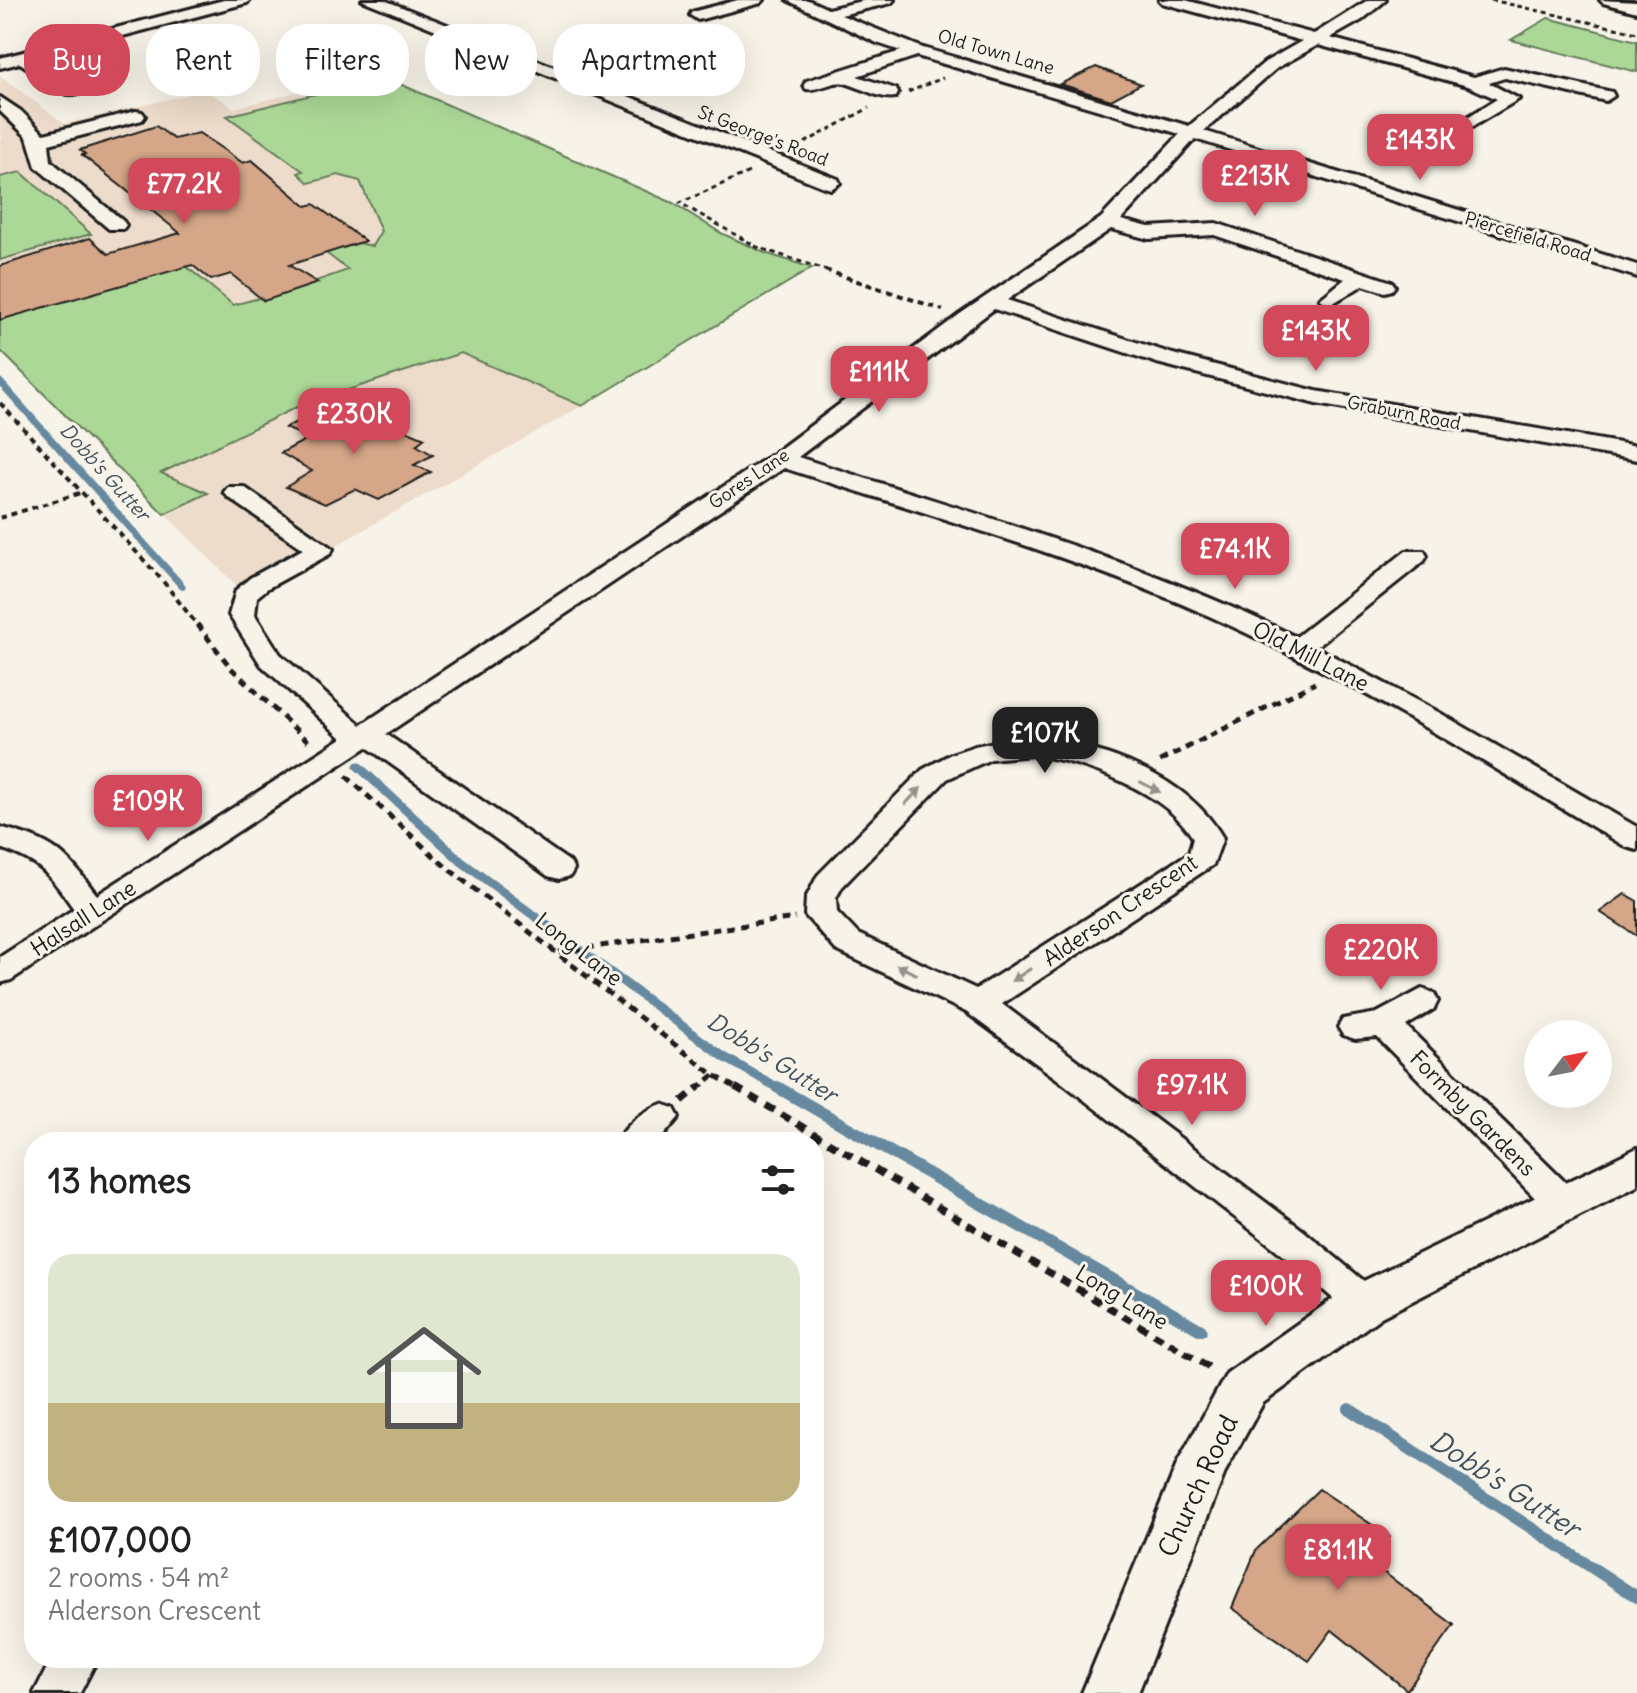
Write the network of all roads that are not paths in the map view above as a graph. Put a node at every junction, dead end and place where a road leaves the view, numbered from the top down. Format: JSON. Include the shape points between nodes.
{"nodes":[{"id":1,"x":242,"y":0,"type":"edge"},
{"id":2,"x":370,"y":0,"type":"edge"},
{"id":3,"x":756,"y":0,"type":"edge"},
{"id":4,"x":795,"y":0,"type":"edge"},
{"id":5,"x":886,"y":0,"type":"edge"},
{"id":6,"x":1167,"y":0,"type":"edge"},
{"id":7,"x":1378,"y":0,"type":"edge"},
{"id":8,"x":1608,"y":0,"type":"edge"},
{"id":9,"x":1637,"y":7,"type":"edge"},
{"id":10,"x":826,"y":14,"type":"junction"},
{"id":11,"x":698,"y":15,"type":"dead end"},
{"id":12,"x":1319,"y":39,"type":"junction"},
{"id":13,"x":917,"y":51,"type":"junction"},
{"id":14,"x":22,"y":57,"type":"joint"},
{"id":15,"x":0,"y":63,"type":"edge"},
{"id":16,"x":841,"y":76,"type":"junction"},
{"id":17,"x":1474,"y":82,"type":"junction"},
{"id":18,"x":812,"y":85,"type":"dead end"},
{"id":19,"x":890,"y":93,"type":"dead end"},
{"id":20,"x":1606,"y":96,"type":"dead end"},
{"id":21,"x":0,"y":102,"type":"edge"},
{"id":22,"x":136,"y":116,"type":"dead end"},
{"id":23,"x":1472,"y":122,"type":"dead end"},
{"id":24,"x":1191,"y":133,"type":"junction"},
{"id":25,"x":39,"y":141,"type":"junction"},
{"id":26,"x":831,"y":183,"type":"dead end"},
{"id":27,"x":1108,"y":222,"type":"junction"},
{"id":28,"x":116,"y":225,"type":"dead end"},
{"id":29,"x":1637,"y":271,"type":"edge"},
{"id":30,"x":1360,"y":278,"type":"junction"},
{"id":31,"x":1385,"y":286,"type":"dead end"},
{"id":32,"x":1330,"y":299,"type":"dead end"},
{"id":33,"x":991,"y":301,"type":"junction"},
{"id":34,"x":1637,"y":453,"type":"edge"},
{"id":35,"x":781,"y":459,"type":"junction"},
{"id":36,"x":236,"y":492,"type":"dead end"},
{"id":37,"x":1415,"y":556,"type":"dead end"},
{"id":38,"x":1299,"y":648,"type":"junction"},
{"id":39,"x":364,"y":736,"type":"junction"},
{"id":40,"x":327,"y":759,"type":"joint"},
{"id":41,"x":0,"y":837,"type":"edge"},
{"id":42,"x":1637,"y":840,"type":"edge"},
{"id":43,"x":559,"y":869,"type":"dead end"},
{"id":44,"x":92,"y":911,"type":"junction"},
{"id":45,"x":0,"y":972,"type":"edge"},
{"id":46,"x":1422,"y":1001,"type":"dead end"},
{"id":47,"x":978,"y":1004,"type":"junction"},
{"id":48,"x":662,"y":1117,"type":"road end"},
{"id":49,"x":646,"y":1132,"type":"edge"},
{"id":50,"x":1637,"y":1165,"type":"edge"},
{"id":51,"x":1561,"y":1201,"type":"junction"},
{"id":52,"x":1364,"y":1303,"type":"junction"},
{"id":53,"x":70,"y":1668,"type":"edge"},
{"id":54,"x":56,"y":1693,"type":"edge"},
{"id":55,"x":1110,"y":1693,"type":"edge"}],
"edges":[{"from":1,"to":14,"type":"street"},
{"from":2,"to":26,"type":"street","name":"St George's Road"},
{"from":3,"to":11,"type":"street"},
{"from":4,"to":10,"type":"street","name":"Old Town Lane"},
{"from":5,"to":10,"type":"street"},
{"from":6,"to":12,"type":"street"},
{"from":7,"to":12,"type":"street","name":"Gores Lane"},
{"from":8,"to":9,"type":"street"},
{"from":10,"to":13,"type":"street","name":"Old Town Lane"},
{"from":12,"to":17,"type":"street"},
{"from":12,"to":24,"type":"street","name":"Gores Lane","via":[[1271,65],[1209,110]]},
{"from":13,"to":16,"type":"street"},
{"from":13,"to":24,"type":"street","name":"Old Town Lane"},
{"from":14,"to":15,"type":"street"},
{"from":16,"to":18,"type":"street"},
{"from":16,"to":19,"type":"street"},
{"from":17,"to":20,"type":"street","via":[[1504,73]]},
{"from":17,"to":23,"type":"street","via":[[1510,99]]},
{"from":21,"to":25,"type":"street"},
{"from":22,"to":25,"type":"street"},
{"from":24,"to":27,"type":"street","name":"Gores Lane"},
{"from":24,"to":29,"type":"street","name":"Piercefield Road"},
{"from":25,"to":28,"type":"street","via":[[42,163]]},
{"from":27,"to":30,"type":"street","via":[[1149,233],[1216,229]]},
{"from":27,"to":33,"type":"street","name":"Gores Lane"},
{"from":30,"to":31,"type":"street"},
{"from":30,"to":32,"type":"street"},
{"from":33,"to":34,"type":"street","name":"Graburn Road","via":[[1272,388]]},
{"from":33,"to":35,"type":"street","name":"Gores Lane"},
{"from":35,"to":38,"type":"street","name":"Old Mill Lane","via":[[1125,574]]},
{"from":35,"to":39,"type":"street","name":"Gores Lane"},
{"from":36,"to":39,"type":"street","via":[[321,549],[259,583],[245,595],[242,615],[270,659]]},
{"from":37,"to":38,"type":"street"},
{"from":38,"to":42,"type":"street","name":"Old Mill Lane"},
{"from":39,"to":40,"type":"street","name":"Gores Lane"},
{"from":39,"to":43,"type":"street"},
{"from":40,"to":44,"type":"street","name":"Halsall Lane"},
{"from":41,"to":44,"type":"street","via":[[56,862]]},
{"from":44,"to":45,"type":"street","name":"Halsall Lane"},
{"from":46,"to":51,"type":"street","name":"Formby Gardens","via":[[1370,1025]]},
{"from":47,"to":47,"type":"street","name":"Alderson Crescent","one_way":true,"via":[[847,942],[821,915],[821,898],[829,882],[934,775],[1019,744],[1057,749],[1100,760],[1179,802],[1199,819],[1208,838],[1202,858]]},
{"from":47,"to":52,"type":"street","via":[[1242,1203]]},
{"from":48,"to":49,"type":"street"},
{"from":50,"to":51,"type":"main road","name":"Church Road"},
{"from":51,"to":52,"type":"main road","name":"Church Road"},
{"from":52,"to":55,"type":"main road","name":"Church Road","via":[[1245,1388],[1204,1462]]},
{"from":53,"to":54,"type":"street"}]}
